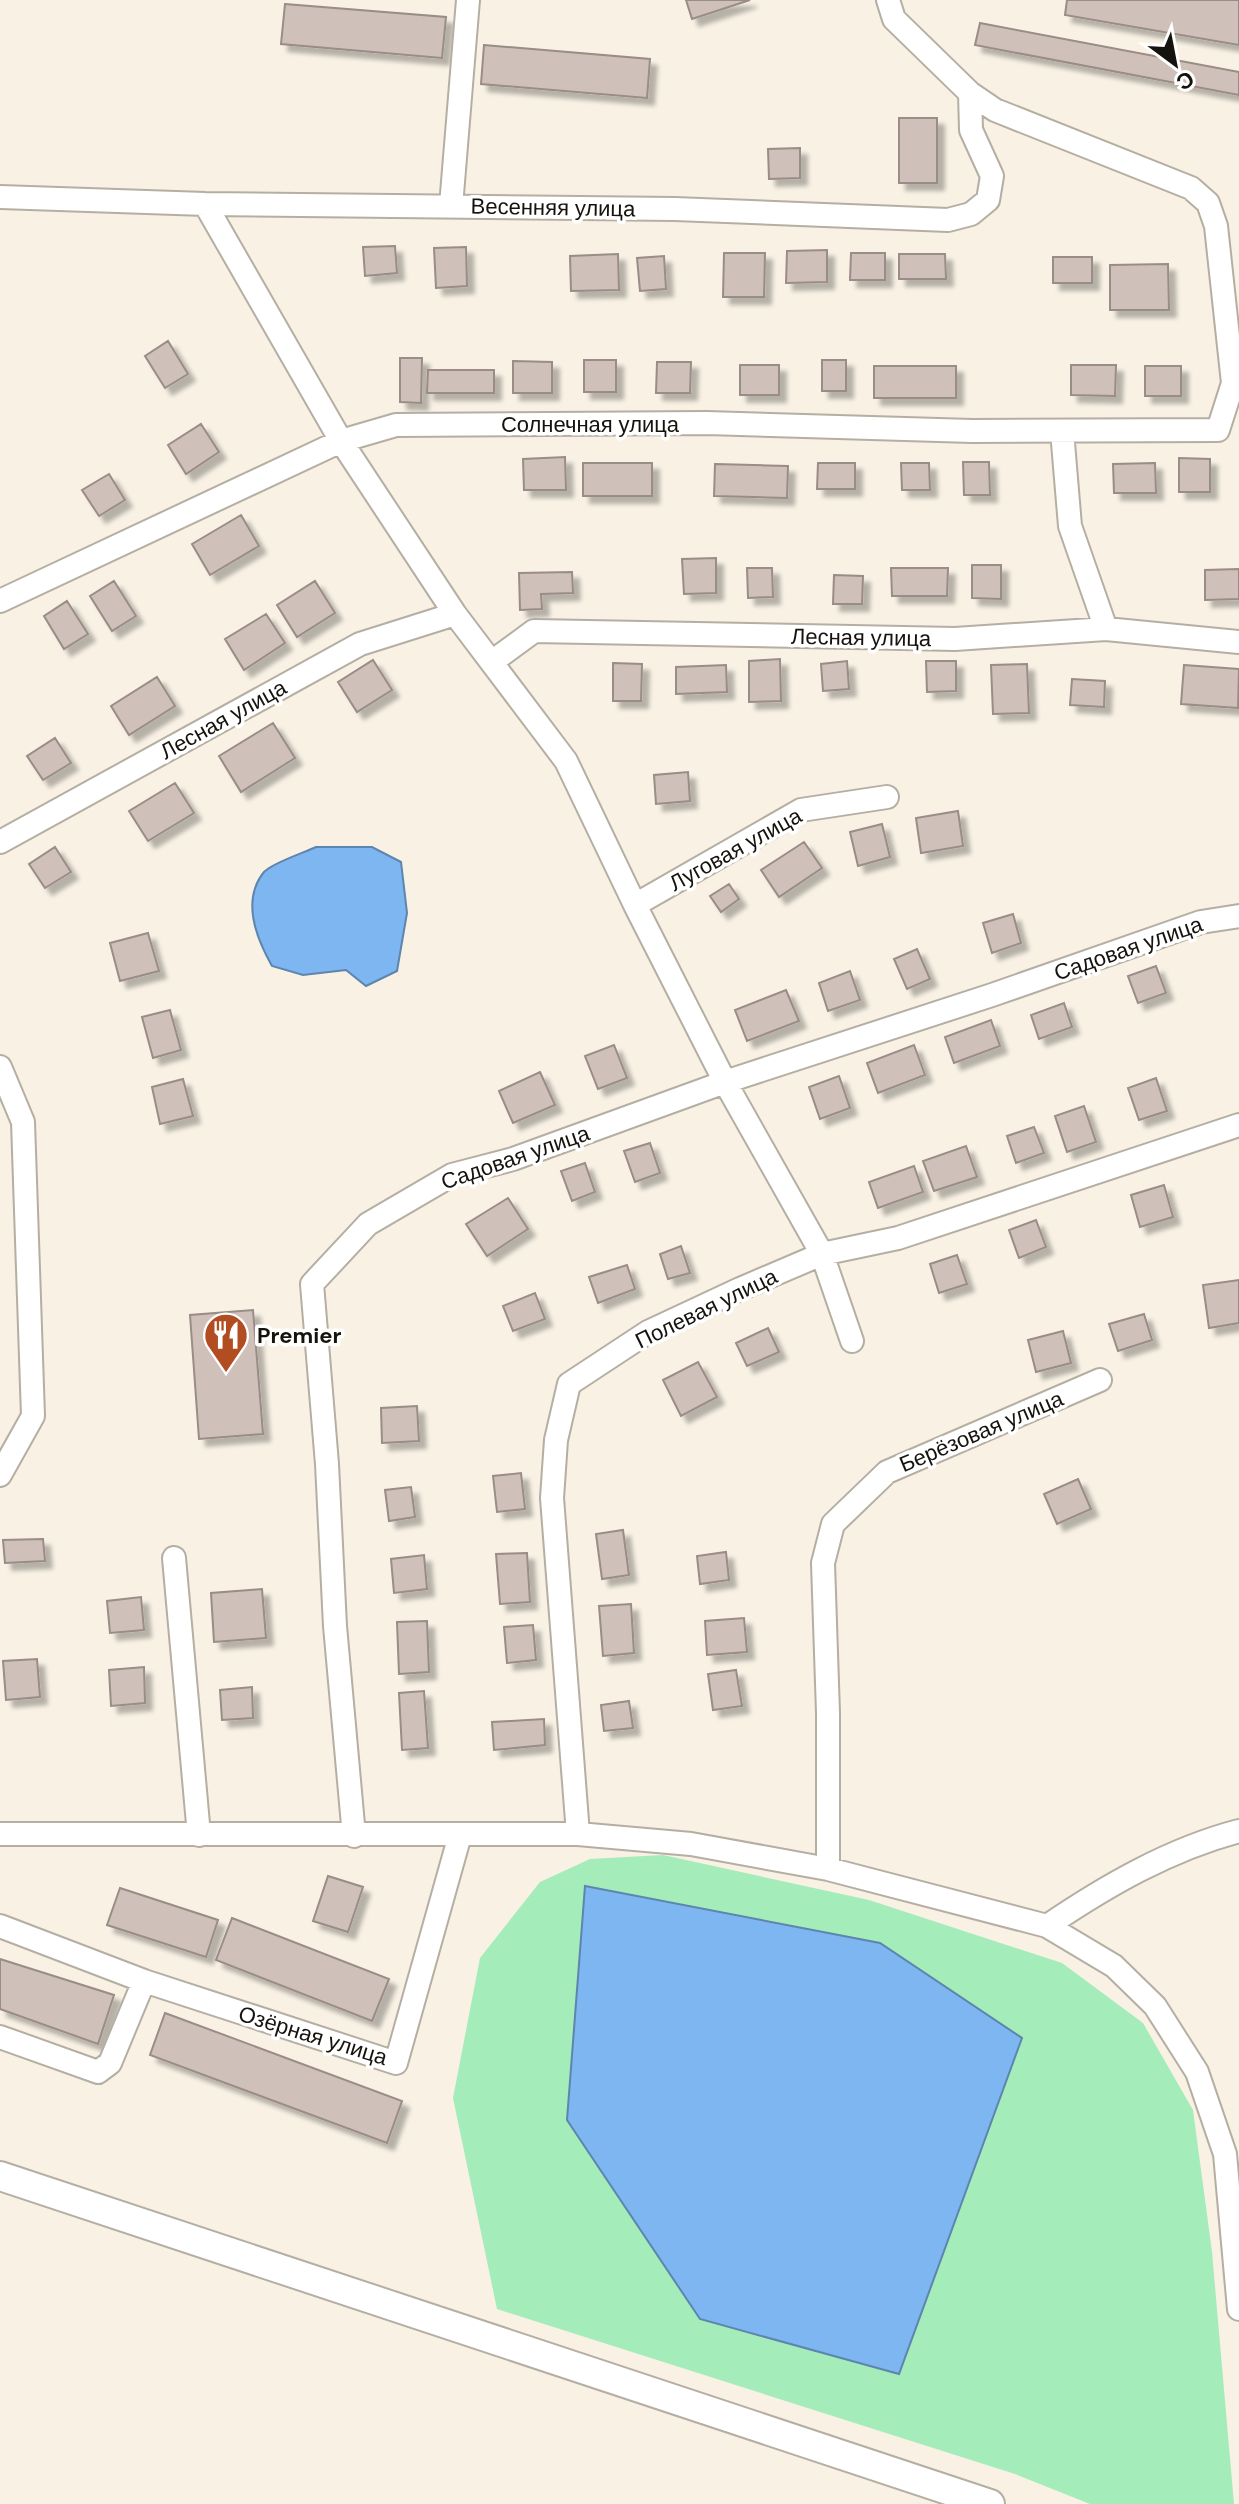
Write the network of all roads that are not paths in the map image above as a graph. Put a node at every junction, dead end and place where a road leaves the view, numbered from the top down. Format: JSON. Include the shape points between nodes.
{"nodes":[{"id":1,"x":468,"y":0,"type":"edge"},
{"id":2,"x":888,"y":0,"type":"edge"},
{"id":3,"x":970,"y":93,"type":"junction"},
{"id":4,"x":0,"y":197,"type":"edge"},
{"id":5,"x":205,"y":204,"type":"junction"},
{"id":6,"x":451,"y":206,"type":"junction"},
{"id":7,"x":1062,"y":431,"type":"junction"},
{"id":8,"x":341,"y":441,"type":"junction"},
{"id":9,"x":0,"y":601,"type":"edge"},
{"id":10,"x":455,"y":614,"type":"junction"},
{"id":11,"x":1106,"y":629,"type":"junction"},
{"id":12,"x":1239,"y":642,"type":"edge"},
{"id":13,"x":493,"y":661,"type":"junction"},
{"id":14,"x":887,"y":797,"type":"dead end"},
{"id":15,"x":0,"y":842,"type":"edge"},
{"id":16,"x":635,"y":905,"type":"junction"},
{"id":17,"x":1239,"y":916,"type":"edge"},
{"id":18,"x":0,"y":1067,"type":"edge"},
{"id":19,"x":725,"y":1082,"type":"junction"},
{"id":20,"x":1239,"y":1125,"type":"edge"},
{"id":21,"x":822,"y":1254,"type":"junction"},
{"id":22,"x":852,"y":1341,"type":"dead end"},
{"id":23,"x":1100,"y":1380,"type":"dead end"},
{"id":24,"x":0,"y":1475,"type":"edge"},
{"id":25,"x":174,"y":1558,"type":"dead end"},
{"id":26,"x":1239,"y":1831,"type":"edge"},
{"id":27,"x":0,"y":1834,"type":"edge"},
{"id":28,"x":578,"y":1834,"type":"junction"},
{"id":29,"x":199,"y":1835,"type":"junction"},
{"id":30,"x":460,"y":1835,"type":"junction"},
{"id":31,"x":354,"y":1836,"type":"junction"},
{"id":32,"x":828,"y":1869,"type":"junction"},
{"id":33,"x":0,"y":1926,"type":"edge"},
{"id":34,"x":1047,"y":1926,"type":"junction"},
{"id":35,"x":144,"y":1981,"type":"junction"},
{"id":36,"x":0,"y":2037,"type":"edge"},
{"id":37,"x":0,"y":2176,"type":"edge"},
{"id":38,"x":1239,"y":2309,"type":"edge"},
{"id":39,"x":990,"y":2504,"type":"edge"}],
"edges":[{"from":1,"to":6,"type":"street"},
{"from":2,"to":3,"type":"street","via":[[894,19]]},
{"from":3,"to":6,"type":"street","name":"Весенняя улица","via":[[971,130],[992,176],[988,200],[971,214],[948,220]]},
{"from":3,"to":7,"type":"street","name":"Солнечная улица","via":[[995,110],[1191,188],[1208,203],[1216,226],[1233,383],[1218,430]]},
{"from":4,"to":5,"type":"street","name":"Весенняя улица"},
{"from":5,"to":6,"type":"street","name":"Весенняя улица"},
{"from":5,"to":8,"type":"street"},
{"from":7,"to":8,"type":"street","name":"Солнечная улица","via":[[707,423],[396,425]]},
{"from":7,"to":11,"type":"street","via":[[1070,526]]},
{"from":8,"to":9,"type":"street","name":"Солнечная улица"},
{"from":8,"to":10,"type":"street"},
{"from":10,"to":13,"type":"street"},
{"from":10,"to":15,"type":"street","name":"Лесная улица","via":[[360,644]]},
{"from":11,"to":12,"type":"street","name":"Лесная улица"},
{"from":11,"to":13,"type":"street","name":"Лесная улица","via":[[955,639],[534,631]]},
{"from":13,"to":16,"type":"street","via":[[566,761]]},
{"from":14,"to":16,"type":"street","name":"Луговая улица","via":[[801,810]]},
{"from":16,"to":19,"type":"street"},
{"from":17,"to":19,"type":"street","name":"Садовая улица","via":[[1201,922]]},
{"from":18,"to":24,"type":"street","via":[[23,1122],[33,1416]]},
{"from":19,"to":21,"type":"street"},
{"from":19,"to":31,"type":"street","name":"Садовая улица","via":[[513,1159],[452,1175],[368,1224],[312,1284]]},
{"from":20,"to":21,"type":"street","name":"Полевая улица","via":[[898,1238]]},
{"from":21,"to":22,"type":"street"},
{"from":21,"to":28,"type":"street","name":"Полевая улица","via":[[648,1332],[569,1384],[556,1440],[552,1498]]},
{"from":23,"to":32,"type":"street","name":"Берёзовая улица","via":[[887,1472],[833,1524],[823,1563]]},
{"from":25,"to":29,"type":"street"},
{"from":26,"to":34,"type":"street","via":[[1161,1861],[1093,1895]]},
{"from":27,"to":29,"type":"street"},
{"from":28,"to":30,"type":"street"},
{"from":28,"to":32,"type":"street","via":[[691,1844]]},
{"from":29,"to":31,"type":"street"},
{"from":30,"to":31,"type":"street"},
{"from":30,"to":35,"type":"street","name":"Озёрная улица","via":[[396,2063]]},
{"from":32,"to":34,"type":"street"},
{"from":33,"to":35,"type":"street","name":"Озёрная улица"},
{"from":34,"to":38,"type":"street","via":[[1114,1966],[1155,2006],[1197,2072],[1225,2154]]},
{"from":35,"to":36,"type":"street","via":[[110,2063],[98,2072]]},
{"from":37,"to":39,"type":"main road"}]}
